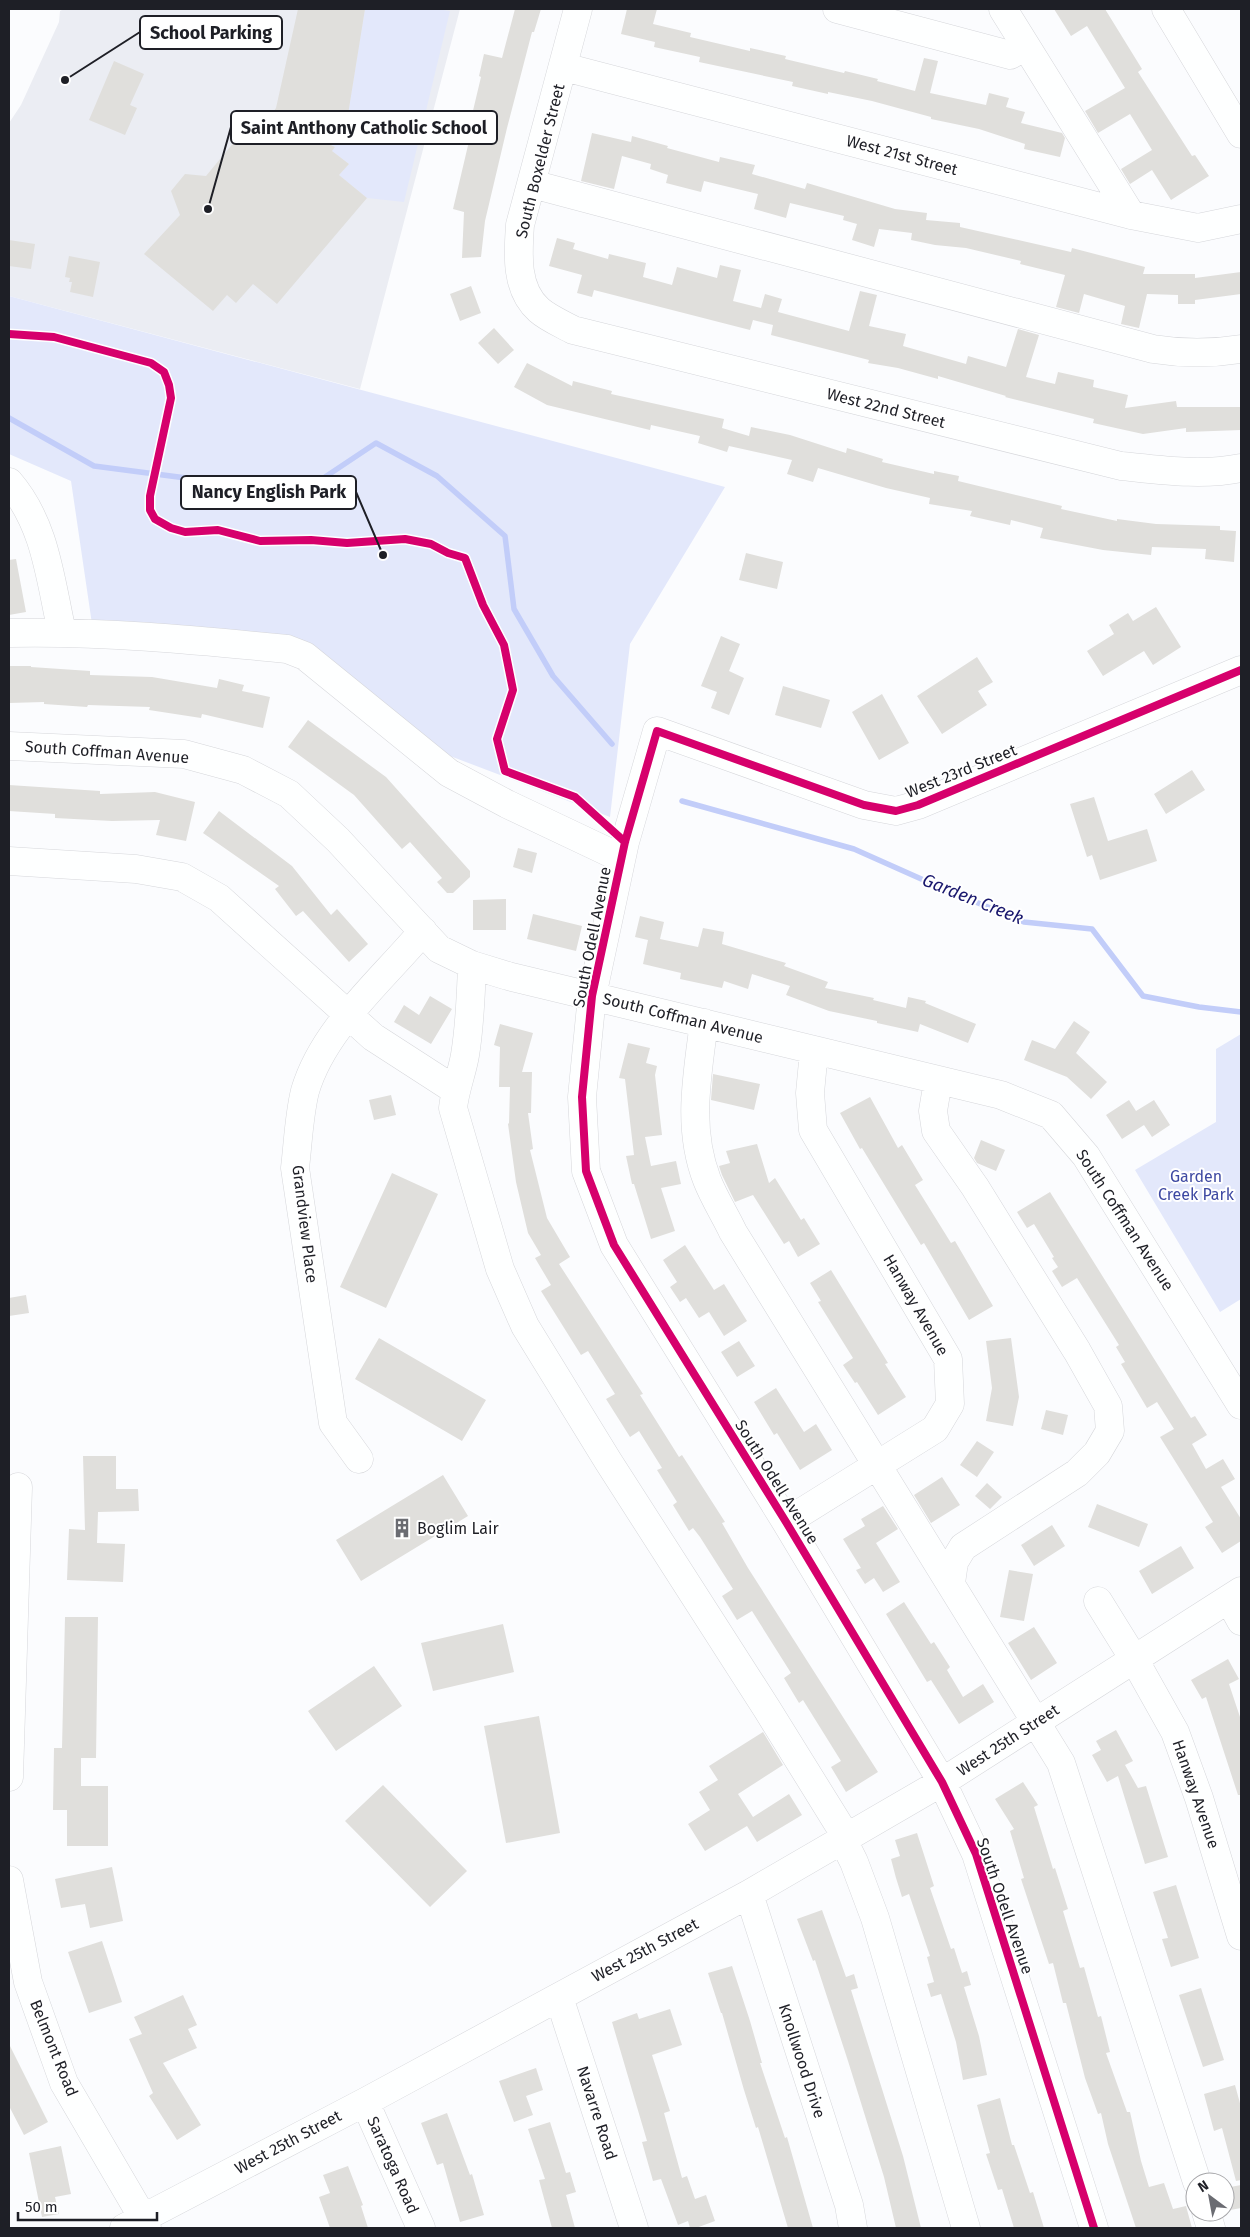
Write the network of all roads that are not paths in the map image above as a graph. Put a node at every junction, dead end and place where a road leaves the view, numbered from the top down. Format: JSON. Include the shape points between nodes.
{"nodes":[{"id":1,"x":578,"y":9,"type":"edge"},
{"id":2,"x":837,"y":9,"type":"edge"},
{"id":3,"x":1003,"y":9,"type":"edge"},
{"id":4,"x":1166,"y":9,"type":"edge"},
{"id":5,"x":1026,"y":46,"type":"junction"},
{"id":6,"x":564,"y":66,"type":"junction"},
{"id":7,"x":1241,"y":134,"type":"edge"},
{"id":8,"x":532,"y":184,"type":"junction"},
{"id":9,"x":1131,"y":214,"type":"junction"},
{"id":10,"x":1241,"y":219,"type":"edge"},
{"id":11,"x":538,"y":310,"type":"joint"},
{"id":12,"x":1241,"y":349,"type":"edge"},
{"id":13,"x":1241,"y":468,"type":"edge"},
{"id":14,"x":9,"y":482,"type":"edge"},
{"id":15,"x":62,"y":632,"type":"junction"},
{"id":16,"x":9,"y":633,"type":"edge"},
{"id":17,"x":1241,"y":670,"type":"edge"},
{"id":18,"x":657,"y":732,"type":"joint"},
{"id":19,"x":9,"y":746,"type":"edge"},
{"id":20,"x":622,"y":858,"type":"junction"},
{"id":21,"x":9,"y":861,"type":"edge"},
{"id":22,"x":423,"y":931,"type":"junction"},
{"id":23,"x":472,"y":965,"type":"junction"},
{"id":24,"x":592,"y":996,"type":"junction"},
{"id":25,"x":349,"y":1014,"type":"junction"},
{"id":26,"x":704,"y":1023,"type":"junction"},
{"id":27,"x":814,"y":1051,"type":"junction"},
{"id":28,"x":938,"y":1081,"type":"junction"},
{"id":29,"x":455,"y":1090,"type":"junction"},
{"id":30,"x":1241,"y":1405,"type":"edge"},
{"id":31,"x":358,"y":1459,"type":"dead end"},
{"id":32,"x":877,"y":1465,"type":"junction"},
{"id":33,"x":18,"y":1487,"type":"dead end"},
{"id":34,"x":786,"y":1522,"type":"junction"},
{"id":35,"x":951,"y":1583,"type":"junction"},
{"id":36,"x":1098,"y":1601,"type":"dead end"},
{"id":37,"x":1237,"y":1604,"type":"edge"},
{"id":38,"x":1134,"y":1659,"type":"junction"},
{"id":39,"x":1036,"y":1722,"type":"junction"},
{"id":40,"x":9,"y":1777,"type":"edge"},
{"id":41,"x":942,"y":1782,"type":"junction"},
{"id":42,"x":845,"y":1839,"type":"junction"},
{"id":43,"x":9,"y":1880,"type":"edge"},
{"id":44,"x":749,"y":1894,"type":"junction"},
{"id":45,"x":1241,"y":1936,"type":"edge"},
{"id":46,"x":559,"y":1997,"type":"junction"},
{"id":47,"x":364,"y":2102,"type":"junction"},
{"id":48,"x":1193,"y":2172,"type":"edge"},
{"id":49,"x":138,"y":2225,"type":"edge"},
{"id":50,"x":421,"y":2228,"type":"edge"},
{"id":51,"x":634,"y":2228,"type":"edge"},
{"id":52,"x":853,"y":2228,"type":"edge"},
{"id":53,"x":966,"y":2228,"type":"edge"},
{"id":54,"x":1094,"y":2228,"type":"edge"}],
"edges":[{"from":1,"to":6,"type":"street","name":"South Boxelder Street"},
{"from":2,"to":5,"type":"street","via":[[1010,55]]},
{"from":3,"to":5,"type":"street"},
{"from":4,"to":7,"type":"street"},
{"from":5,"to":9,"type":"street"},
{"from":6,"to":8,"type":"street","name":"South Boxelder Street"},
{"from":6,"to":9,"type":"street","name":"West 21st Street"},
{"from":8,"to":11,"type":"street","name":"South Boxelder Street","via":[[520,225],[518,256],[523,288]]},
{"from":8,"to":12,"type":"street","via":[[1153,348],[1184,354],[1214,354]]},
{"from":9,"to":10,"type":"street","name":"West 21st Street","via":[[1198,228]]},
{"from":11,"to":13,"type":"street","name":"West 22nd Street","via":[[573,330],[1121,466],[1176,472]]},
{"from":14,"to":15,"type":"street","via":[[28,507],[42,537]]},
{"from":15,"to":16,"type":"street"},
{"from":15,"to":20,"type":"street","via":[[153,636],[278,648],[305,656],[450,772],[507,804]]},
{"from":17,"to":18,"type":"street","name":"West 23rd Street","via":[[918,805],[896,811],[864,805]]},
{"from":18,"to":20,"type":"street","name":"South Odell Avenue"},
{"from":19,"to":22,"type":"street","name":"South Coffman Avenue","via":[[184,754],[242,770],[289,794],[338,840]]},
{"from":20,"to":24,"type":"street","name":"South Odell Avenue"},
{"from":21,"to":25,"type":"street","via":[[136,869],[182,877],[219,898]]},
{"from":22,"to":23,"type":"street","name":"South Coffman Avenue","via":[[438,950]]},
{"from":22,"to":25,"type":"street","name":"Grandview Place"},
{"from":23,"to":24,"type":"street","name":"South Coffman Avenue"},
{"from":23,"to":29,"type":"street","via":[[465,1056]]},
{"from":24,"to":26,"type":"street","name":"South Coffman Avenue"},
{"from":24,"to":34,"type":"street","name":"South Odell Avenue","via":[[582,1097],[586,1171],[614,1245]]},
{"from":25,"to":29,"type":"street","via":[[373,1038]]},
{"from":25,"to":31,"type":"street","name":"Grandview Place","via":[[319,1059],[305,1092],[296,1168],[333,1423]]},
{"from":26,"to":27,"type":"street","name":"South Coffman Avenue"},
{"from":26,"to":32,"type":"street","via":[[694,1093],[696,1135],[706,1180],[733,1232]]},
{"from":27,"to":28,"type":"street","name":"South Coffman Avenue"},
{"from":27,"to":32,"type":"street","name":"Hanway Avenue","via":[[810,1093],[813,1130],[948,1359],[950,1404],[934,1429]]},
{"from":28,"to":30,"type":"street","name":"South Coffman Avenue","via":[[1001,1096],[1051,1115],[1086,1156]]},
{"from":28,"to":35,"type":"street","via":[[933,1111],[936,1131],[975,1187],[1077,1351],[1108,1406],[1110,1431],[1097,1453],[1077,1473],[962,1548],[954,1562]]},
{"from":29,"to":42,"type":"street","via":[[453,1108],[480,1206],[500,1269],[525,1326],[767,1709]]},
{"from":32,"to":34,"type":"street","name":"Hanway Avenue"},
{"from":32,"to":35,"type":"street"},
{"from":33,"to":40,"type":"street"},
{"from":34,"to":41,"type":"street","name":"South Odell Avenue"},
{"from":35,"to":39,"type":"street"},
{"from":36,"to":38,"type":"street"},
{"from":37,"to":38,"type":"street","name":"West 25th Street"},
{"from":38,"to":39,"type":"street","name":"West 25th Street"},
{"from":38,"to":45,"type":"street","name":"Hanway Avenue","via":[[1175,1732],[1199,1798]]},
{"from":39,"to":41,"type":"street","name":"West 25th Street"},
{"from":39,"to":48,"type":"street","via":[[1061,1763]]},
{"from":41,"to":42,"type":"street","name":"West 25th Street"},
{"from":41,"to":54,"type":"street","name":"South Odell Avenue","via":[[976,1854]]},
{"from":42,"to":44,"type":"street","name":"West 25th Street"},
{"from":42,"to":53,"type":"street","via":[[875,1918]]},
{"from":43,"to":49,"type":"street","name":"Belmont Road","via":[[28,1982],[64,2083]]},
{"from":44,"to":46,"type":"street","name":"West 25th Street"},
{"from":44,"to":52,"type":"street","name":"Knollwood Drive","via":[[846,2196]]},
{"from":46,"to":47,"type":"street","name":"West 25th Street"},
{"from":46,"to":51,"type":"street","name":"Navarre Road"},
{"from":47,"to":49,"type":"street","name":"West 25th Street"},
{"from":47,"to":50,"type":"street","name":"Saratoga Road"}]}
